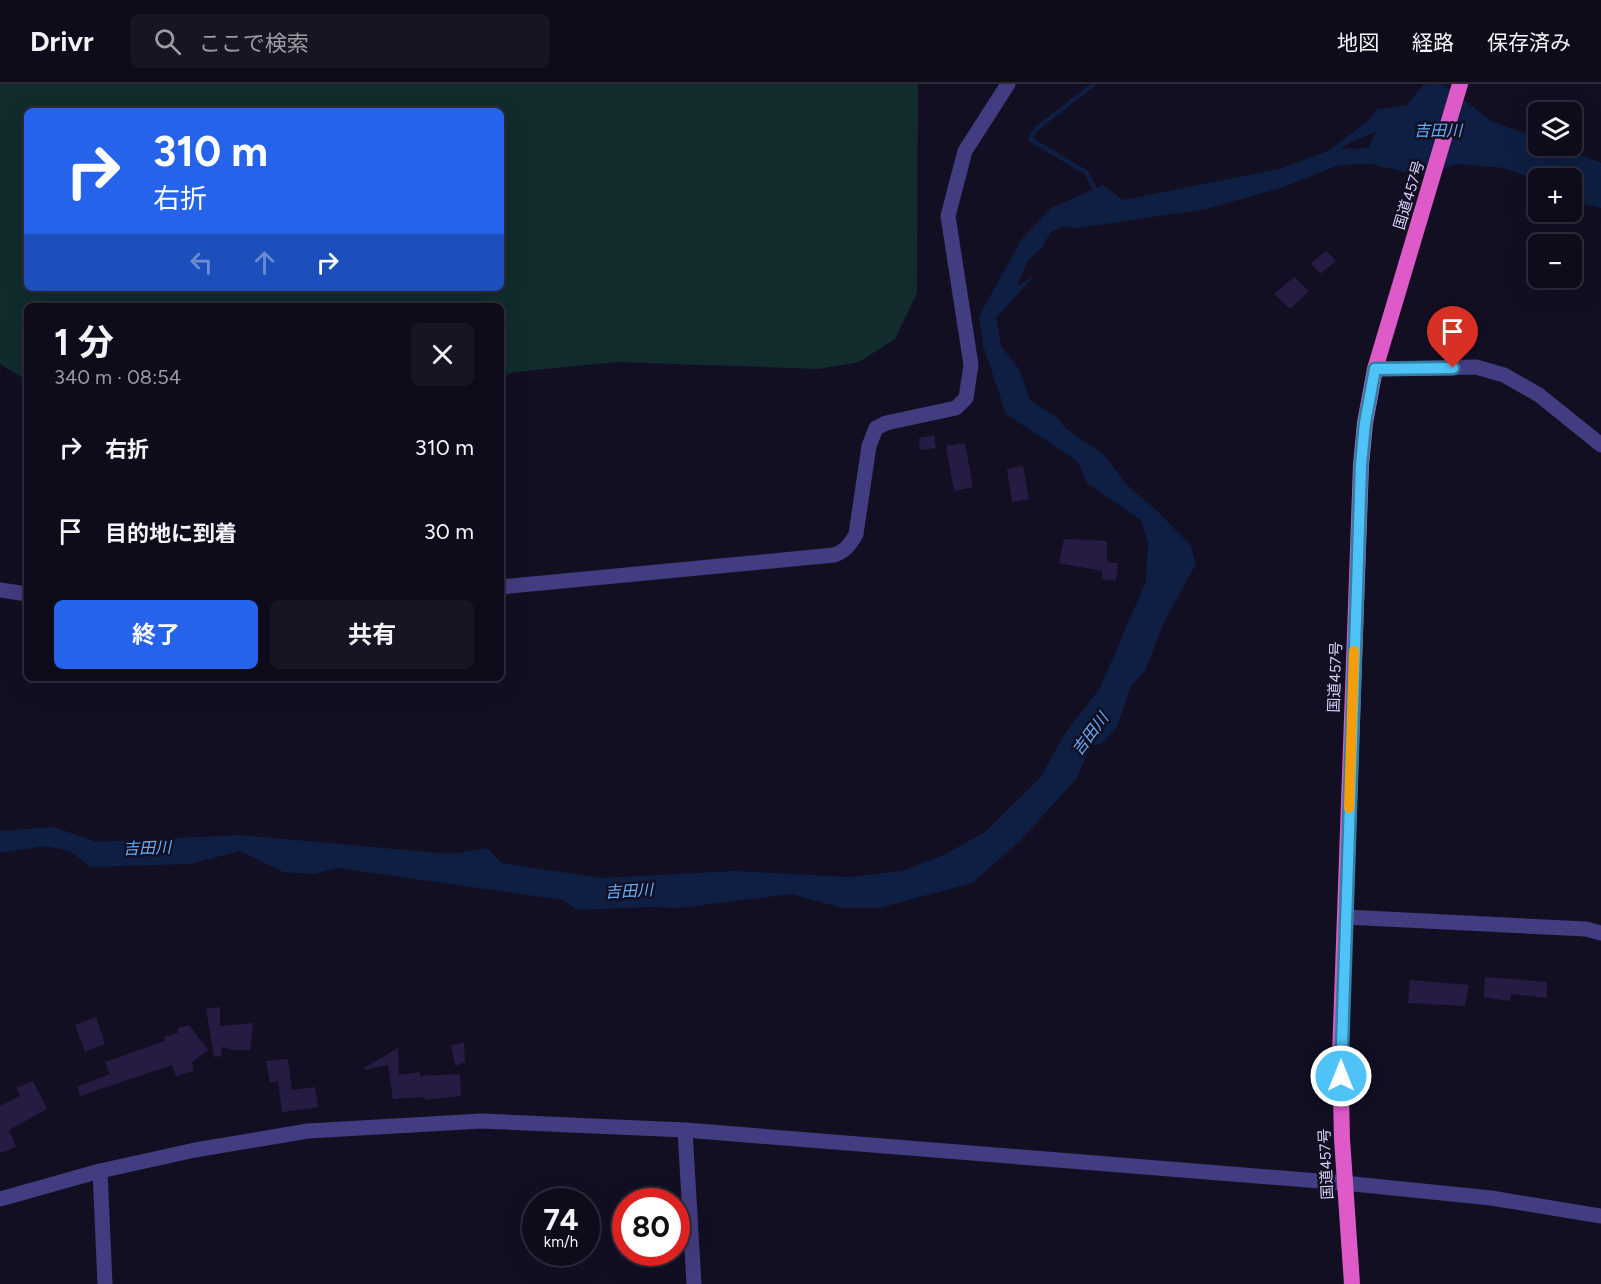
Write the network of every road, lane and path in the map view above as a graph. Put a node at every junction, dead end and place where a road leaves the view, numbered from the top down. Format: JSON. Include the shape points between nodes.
{"nodes":[{"id":1,"x":1008,"y":84,"type":"edge"},
{"id":2,"x":1460,"y":84,"type":"edge"},
{"id":3,"x":1375,"y":369,"type":"junction"},
{"id":4,"x":1601,"y":445,"type":"edge"},
{"id":5,"x":504,"y":587,"type":"edge"},
{"id":6,"x":0,"y":590,"type":"edge"},
{"id":7,"x":24,"y":594,"type":"edge"},
{"id":8,"x":1345,"y":917,"type":"junction"},
{"id":9,"x":1601,"y":933,"type":"edge"},
{"id":10,"x":686,"y":1130,"type":"junction"},
{"id":11,"x":99,"y":1171,"type":"junction"},
{"id":12,"x":1344,"y":1183,"type":"junction"},
{"id":13,"x":0,"y":1199,"type":"edge"},
{"id":14,"x":1601,"y":1216,"type":"edge"},
{"id":15,"x":105,"y":1284,"type":"edge"},
{"id":16,"x":694,"y":1284,"type":"edge"},
{"id":17,"x":1352,"y":1284,"type":"edge"}],
"edges":[{"from":1,"to":5,"type":"street","via":[[965,152],[948,216],[971,365],[966,398],[956,408],[876,428],[869,446],[856,534],[850,546],[834,555]]},
{"from":2,"to":3,"type":"highway","name":"国道457号"},
{"from":3,"to":4,"type":"street","via":[[1476,368],[1504,375],[1539,395]]},
{"from":3,"to":8,"type":"highway","name":"国道457号","via":[[1361,465]]},
{"from":6,"to":7,"type":"street"},
{"from":8,"to":9,"type":"street","via":[[1586,929]]},
{"from":8,"to":12,"type":"highway","name":"国道457号","via":[[1340,1055]]},
{"from":10,"to":11,"type":"street","via":[[482,1122],[308,1131]]},
{"from":10,"to":12,"type":"street"},
{"from":10,"to":16,"type":"street"},
{"from":11,"to":13,"type":"street"},
{"from":11,"to":15,"type":"street"},
{"from":12,"to":14,"type":"street","via":[[1491,1198]]},
{"from":12,"to":17,"type":"highway","name":"国道457号"}]}
